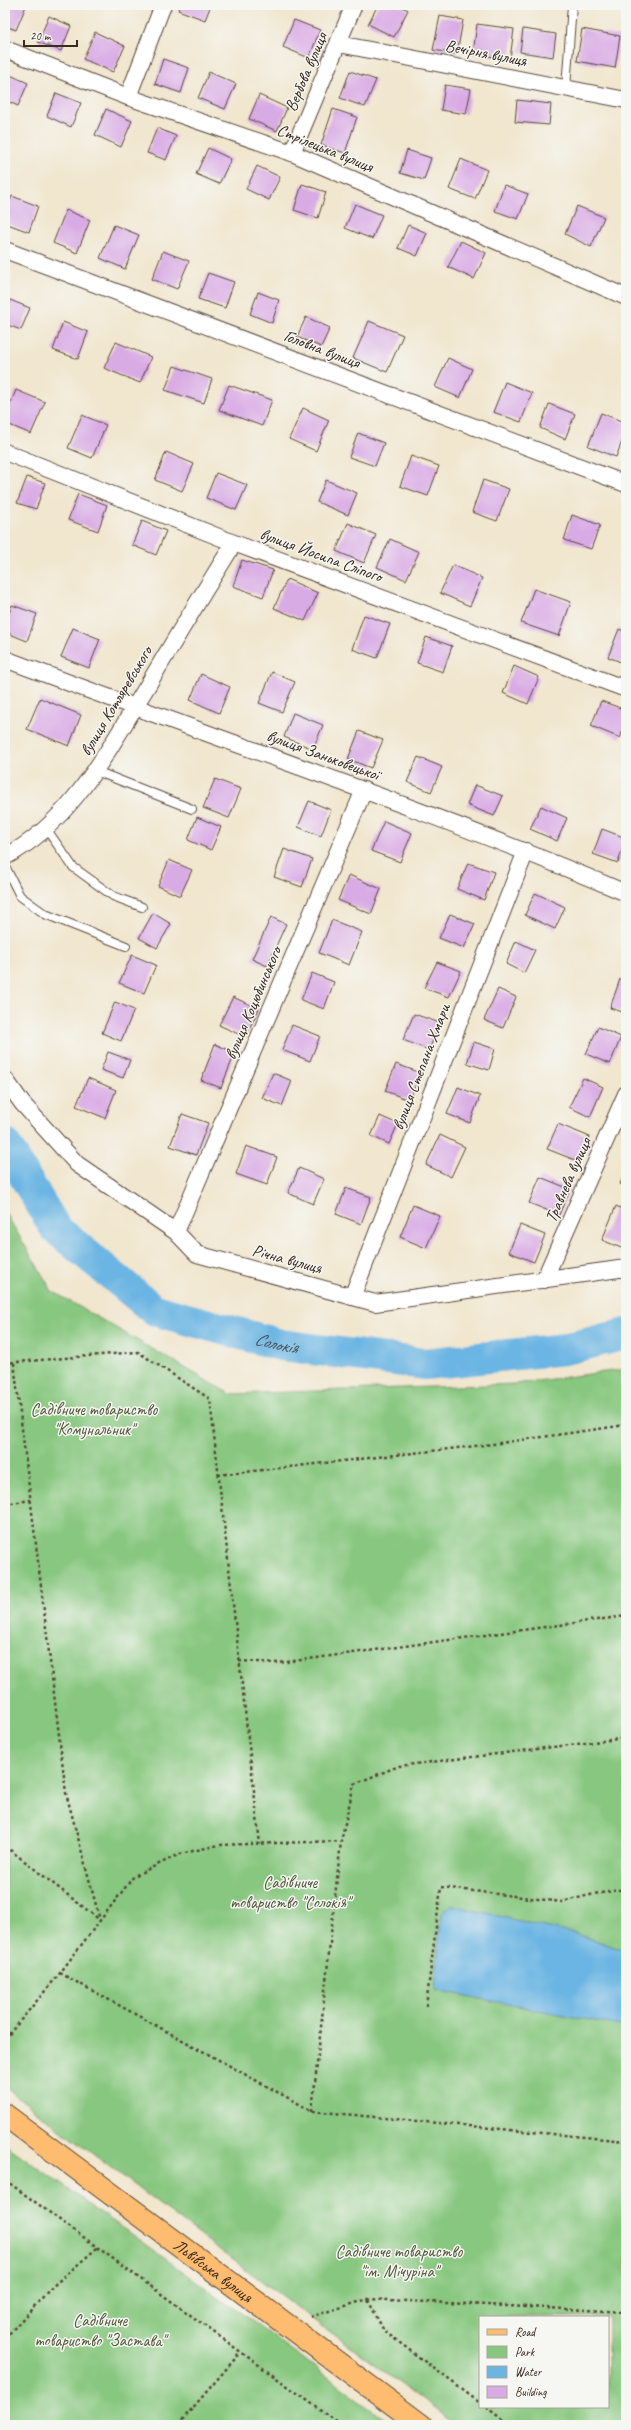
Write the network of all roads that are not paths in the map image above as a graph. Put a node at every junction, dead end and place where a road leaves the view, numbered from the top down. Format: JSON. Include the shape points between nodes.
{"nodes":[{"id":1,"x":163,"y":5,"type":"edge"},
{"id":2,"x":354,"y":5,"type":"edge"},
{"id":3,"x":572,"y":5,"type":"edge"},
{"id":4,"x":339,"y":44,"type":"junction"},
{"id":5,"x":5,"y":50,"type":"edge"},
{"id":6,"x":566,"y":88,"type":"junction"},
{"id":7,"x":128,"y":97,"type":"junction"},
{"id":8,"x":626,"y":100,"type":"edge"},
{"id":9,"x":292,"y":153,"type":"junction"},
{"id":10,"x":5,"y":250,"type":"edge"},
{"id":11,"x":626,"y":297,"type":"edge"},
{"id":12,"x":5,"y":452,"type":"edge"},
{"id":13,"x":626,"y":484,"type":"edge"},
{"id":14,"x":234,"y":542,"type":"junction"},
{"id":15,"x":5,"y":658,"type":"edge"},
{"id":16,"x":626,"y":689,"type":"edge"},
{"id":17,"x":134,"y":707,"type":"junction"},
{"id":18,"x":96,"y":771,"type":"junction"},
{"id":19,"x":364,"y":790,"type":"junction"},
{"id":20,"x":192,"y":809,"type":"dead end"},
{"id":21,"x":44,"y":827,"type":"junction"},
{"id":22,"x":526,"y":851,"type":"junction"},
{"id":23,"x":5,"y":857,"type":"edge"},
{"id":24,"x":5,"y":866,"type":"edge"},
{"id":25,"x":626,"y":893,"type":"edge"},
{"id":26,"x":142,"y":907,"type":"dead end"},
{"id":27,"x":126,"y":946,"type":"dead end"},
{"id":28,"x":5,"y":1079,"type":"edge"},
{"id":29,"x":626,"y":1094,"type":"edge"},
{"id":30,"x":176,"y":1232,"type":"junction"},
{"id":31,"x":626,"y":1268,"type":"edge"},
{"id":32,"x":544,"y":1280,"type":"junction"},
{"id":33,"x":352,"y":1297,"type":"junction"},
{"id":34,"x":5,"y":2115,"type":"edge"},
{"id":35,"x":421,"y":2425,"type":"edge"}],
"edges":[{"from":1,"to":7,"type":"street"},
{"from":2,"to":4,"type":"street","name":"Вербова вулиця"},
{"from":3,"to":6,"type":"lane"},
{"from":4,"to":6,"type":"street","name":"Вечірня вулиця"},
{"from":4,"to":9,"type":"street","name":"Вербова вулиця"},
{"from":5,"to":7,"type":"street","name":"Стрілецька вулиця"},
{"from":6,"to":8,"type":"street","name":"Вечірня вулиця"},
{"from":7,"to":9,"type":"street","name":"Стрілецька вулиця"},
{"from":9,"to":11,"type":"street","name":"Стрілецька вулиця"},
{"from":10,"to":13,"type":"street","name":"Головна вулиця"},
{"from":12,"to":14,"type":"street","name":"вулиця Йосипа Сліпого"},
{"from":14,"to":16,"type":"street","name":"вулиця Йосипа Сліпого"},
{"from":14,"to":17,"type":"street","name":"вулиця Котляревського"},
{"from":15,"to":17,"type":"street","name":"вулиця Заньковецької"},
{"from":17,"to":18,"type":"street","name":"вулиця Котляревського"},
{"from":17,"to":19,"type":"street","name":"вулиця Заньковецької"},
{"from":18,"to":20,"type":"lane"},
{"from":18,"to":21,"type":"street","name":"вулиця Котляревського"},
{"from":19,"to":22,"type":"street","name":"вулиця Заньковецької"},
{"from":19,"to":30,"type":"street","name":"вулиця Коцюбинського"},
{"from":21,"to":23,"type":"street","name":"вулиця Котляревського","via":[[25,846]]},
{"from":21,"to":26,"type":"lane","via":[[73,868],[112,896]]},
{"from":22,"to":25,"type":"street","name":"вулиця Заньковецької"},
{"from":22,"to":33,"type":"street","name":"вулиця Степана Хмари"},
{"from":24,"to":27,"type":"lane","via":[[20,896],[45,914]]},
{"from":28,"to":30,"type":"street","name":"Річна вулиця","via":[[22,1103],[76,1164]]},
{"from":29,"to":32,"type":"street","name":"Травнева вулиця"},
{"from":30,"to":33,"type":"street","name":"Річна вулиця","via":[[197,1254]]},
{"from":31,"to":32,"type":"street","name":"Річна вулиця"},
{"from":32,"to":33,"type":"street","name":"Річна вулиця","via":[[375,1303]]},
{"from":34,"to":35,"type":"main road","name":"Львівська вулиця"}]}
